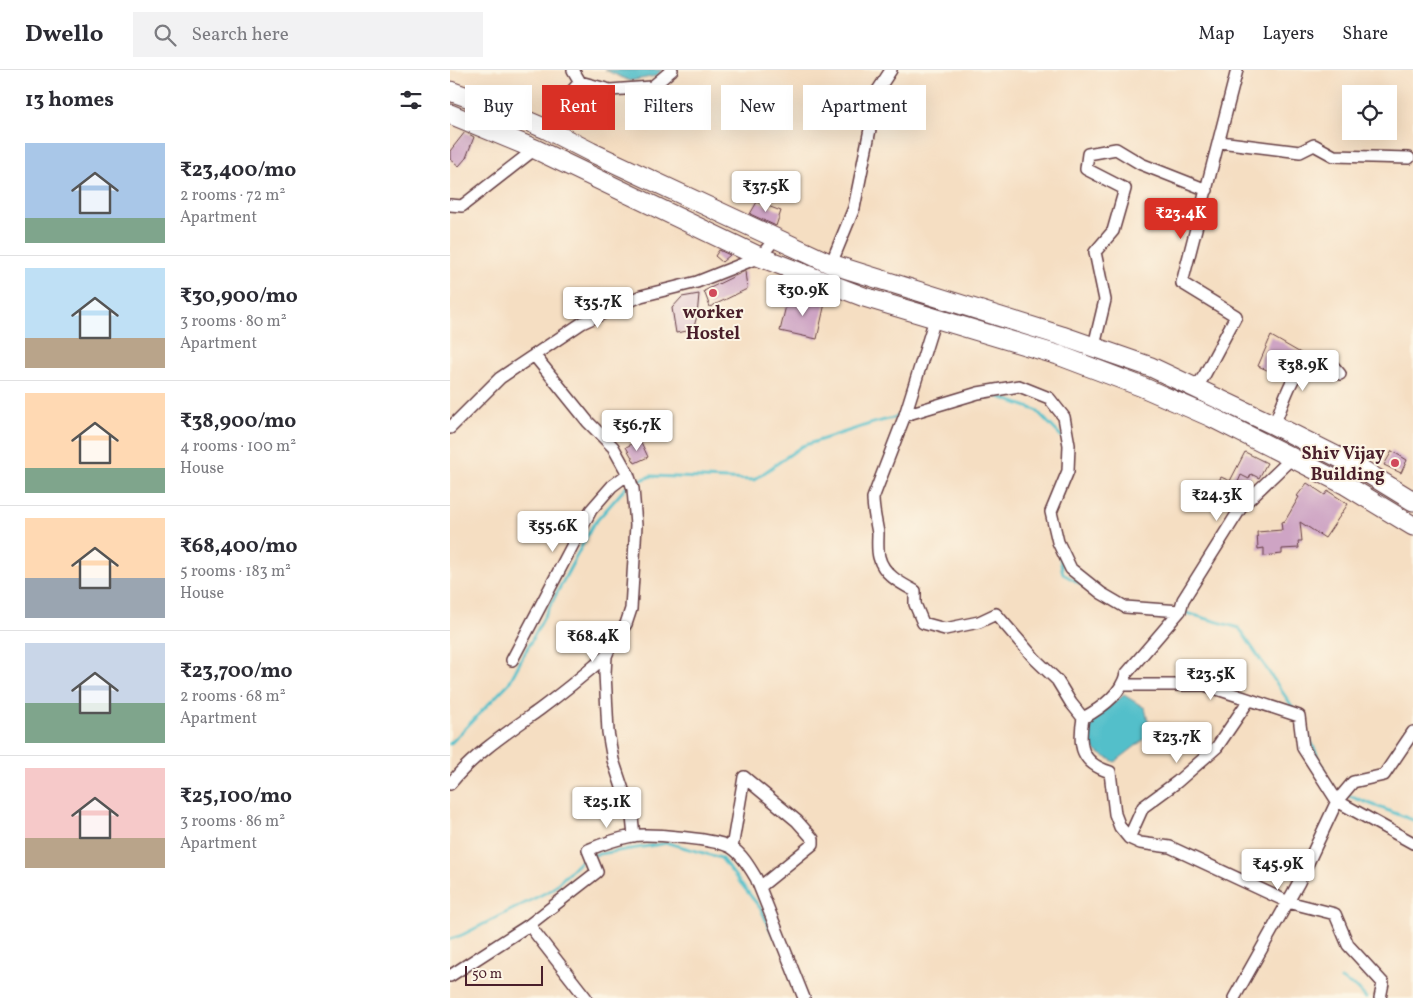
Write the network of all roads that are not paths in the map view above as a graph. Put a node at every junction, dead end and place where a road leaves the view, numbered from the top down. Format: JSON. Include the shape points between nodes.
{"nodes":[{"id":1,"x":574,"y":70,"type":"edge"},
{"id":2,"x":672,"y":70,"type":"edge"},
{"id":3,"x":891,"y":70,"type":"edge"},
{"id":4,"x":1237,"y":70,"type":"edge"},
{"id":5,"x":580,"y":82,"type":"junction"},
{"id":6,"x":577,"y":85,"type":"edge"},
{"id":7,"x":450,"y":91,"type":"edge"},
{"id":8,"x":450,"y":114,"type":"edge"},
{"id":9,"x":542,"y":127,"type":"edge"},
{"id":10,"x":548,"y":130,"type":"edge"},
{"id":11,"x":1220,"y":142,"type":"junction"},
{"id":12,"x":535,"y":149,"type":"junction"},
{"id":13,"x":1409,"y":158,"type":"dead end"},
{"id":14,"x":1207,"y":190,"type":"junction"},
{"id":15,"x":450,"y":205,"type":"edge"},
{"id":16,"x":776,"y":238,"type":"junction"},
{"id":17,"x":760,"y":257,"type":"junction"},
{"id":18,"x":831,"y":264,"type":"junction"},
{"id":19,"x":935,"y":319,"type":"junction"},
{"id":20,"x":1094,"y":346,"type":"junction"},
{"id":21,"x":534,"y":355,"type":"junction"},
{"id":22,"x":1340,"y":374,"type":"dead end"},
{"id":23,"x":1195,"y":388,"type":"junction"},
{"id":24,"x":905,"y":415,"type":"junction"},
{"id":25,"x":1274,"y":425,"type":"junction"},
{"id":26,"x":450,"y":428,"type":"edge"},
{"id":27,"x":1292,"y":458,"type":"junction"},
{"id":28,"x":628,"y":474,"type":"junction"},
{"id":29,"x":1413,"y":501,"type":"edge"},
{"id":30,"x":1413,"y":526,"type":"edge"},
{"id":31,"x":1180,"y":611,"type":"junction"},
{"id":32,"x":606,"y":656,"type":"junction"},
{"id":33,"x":512,"y":660,"type":"dead end"},
{"id":34,"x":1124,"y":684,"type":"junction"},
{"id":35,"x":1249,"y":700,"type":"junction"},
{"id":36,"x":1083,"y":718,"type":"junction"},
{"id":37,"x":1413,"y":732,"type":"edge"},
{"id":38,"x":450,"y":784,"type":"edge"},
{"id":39,"x":1338,"y":800,"type":"junction"},
{"id":40,"x":634,"y":836,"type":"junction"},
{"id":41,"x":1129,"y":838,"type":"junction"},
{"id":42,"x":1413,"y":842,"type":"edge"},
{"id":43,"x":732,"y":848,"type":"junction"},
{"id":44,"x":760,"y":886,"type":"junction"},
{"id":45,"x":1288,"y":902,"type":"junction"},
{"id":46,"x":529,"y":925,"type":"junction"},
{"id":47,"x":450,"y":976,"type":"edge"},
{"id":48,"x":586,"y":998,"type":"edge"},
{"id":49,"x":804,"y":998,"type":"edge"},
{"id":50,"x":1234,"y":998,"type":"edge"},
{"id":51,"x":1380,"y":998,"type":"edge"}],
"edges":[{"from":1,"to":5,"type":"street"},
{"from":2,"to":5,"type":"street","via":[[652,87],[610,90]]},
{"from":3,"to":18,"type":"street","via":[[878,90],[854,208]]},
{"from":4,"to":11,"type":"street"},
{"from":5,"to":6,"type":"street"},
{"from":7,"to":9,"type":"main road","via":[[490,104]]},
{"from":8,"to":12,"type":"main road"},
{"from":10,"to":16,"type":"main road"},
{"from":11,"to":13,"type":"street","via":[[1300,152],[1314,145],[1334,156]]},
{"from":11,"to":14,"type":"street"},
{"from":12,"to":15,"type":"street","via":[[462,206]]},
{"from":12,"to":17,"type":"main road"},
{"from":14,"to":20,"type":"street","via":[[1141,164],[1116,149],[1088,154],[1086,169],[1125,189],[1113,231],[1095,252],[1105,300]]},
{"from":14,"to":23,"type":"street","via":[[1182,283],[1236,316]]},
{"from":16,"to":17,"type":"street"},
{"from":16,"to":18,"type":"main road"},
{"from":17,"to":19,"type":"main road","via":[[864,297]]},
{"from":17,"to":21,"type":"street","via":[[697,282],[641,296],[582,323]]},
{"from":18,"to":20,"type":"main road"},
{"from":19,"to":24,"type":"street"},
{"from":19,"to":27,"type":"main road","via":[[1058,356],[1140,386]]},
{"from":20,"to":23,"type":"main road"},
{"from":21,"to":26,"type":"street","via":[[500,378]]},
{"from":21,"to":28,"type":"street","via":[[613,448]]},
{"from":22,"to":25,"type":"street","via":[[1328,360],[1321,359],[1311,360],[1298,369]]},
{"from":23,"to":25,"type":"main road"},
{"from":24,"to":31,"type":"street","via":[[978,393],[1019,386],[1050,398],[1064,417],[1070,445],[1068,472],[1051,512],[1058,542],[1070,569],[1125,607]]},
{"from":24,"to":36,"type":"street","via":[[873,498],[879,557],[884,568],[915,591],[915,604],[923,623],[945,629],[979,622],[996,614],[1057,680]]},
{"from":25,"to":29,"type":"main road","via":[[1356,466]]},
{"from":27,"to":30,"type":"main road","via":[[1344,484]]},
{"from":27,"to":31,"type":"street","via":[[1242,506],[1183,600]]},
{"from":28,"to":32,"type":"street","via":[[633,489],[636,525],[631,609],[626,624]]},
{"from":28,"to":33,"type":"street","via":[[612,486],[591,510]]},
{"from":31,"to":34,"type":"street","via":[[1126,674]]},
{"from":32,"to":38,"type":"street","via":[[461,770]]},
{"from":32,"to":40,"type":"street","via":[[608,732],[613,760],[632,817]]},
{"from":34,"to":35,"type":"street","via":[[1205,685]]},
{"from":34,"to":36,"type":"street","via":[[1098,710]]},
{"from":35,"to":39,"type":"street","via":[[1299,716],[1303,748]]},
{"from":35,"to":41,"type":"street","via":[[1217,747],[1143,807]]},
{"from":36,"to":41,"type":"street","via":[[1081,742],[1086,758],[1096,768],[1110,772],[1115,814],[1120,828]]},
{"from":37,"to":39,"type":"street","via":[[1384,775],[1353,782]]},
{"from":39,"to":42,"type":"street"},
{"from":39,"to":45,"type":"street"},
{"from":40,"to":43,"type":"street","via":[[700,839]]},
{"from":40,"to":46,"type":"street","via":[[588,850],[596,872]]},
{"from":41,"to":45,"type":"street","via":[[1140,843],[1170,847]]},
{"from":43,"to":44,"type":"street","via":[[746,862]]},
{"from":43,"to":44,"type":"street","via":[[744,778],[813,838],[812,844]]},
{"from":44,"to":49,"type":"street"},
{"from":45,"to":50,"type":"street"},
{"from":45,"to":51,"type":"street","via":[[1336,914],[1348,945],[1383,983]]},
{"from":46,"to":47,"type":"street"},
{"from":46,"to":48,"type":"street"}]}
